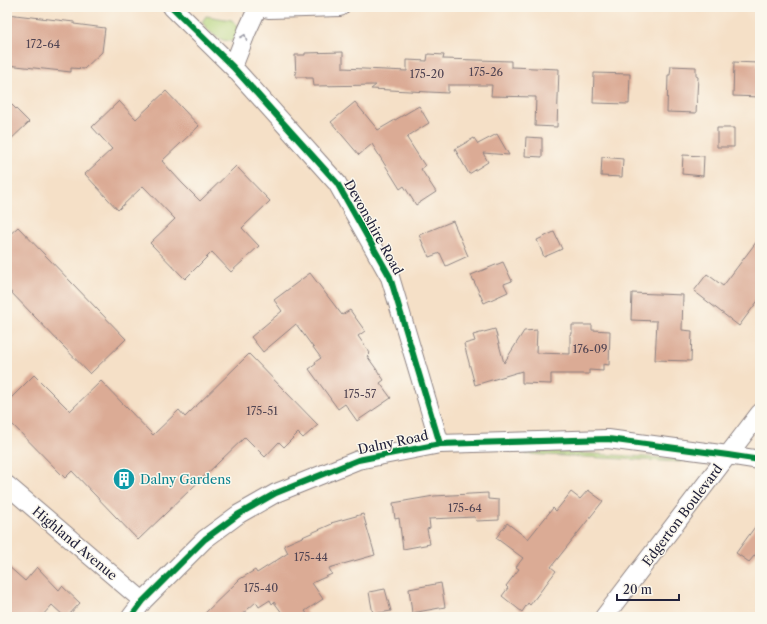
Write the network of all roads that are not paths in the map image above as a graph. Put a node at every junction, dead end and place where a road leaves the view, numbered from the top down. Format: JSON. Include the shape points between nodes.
{"nodes":[{"id":1,"x":172,"y":7,"type":"edge"},
{"id":2,"x":258,"y":7,"type":"edge"},
{"id":3,"x":340,"y":7,"type":"edge"},
{"id":4,"x":233,"y":68,"type":"junction"},
{"id":5,"x":760,"y":413,"type":"edge"},
{"id":6,"x":440,"y":444,"type":"junction"},
{"id":7,"x":728,"y":454,"type":"junction"},
{"id":8,"x":760,"y":460,"type":"edge"},
{"id":9,"x":7,"y":485,"type":"edge"},
{"id":10,"x":143,"y":601,"type":"junction"},
{"id":11,"x":131,"y":617,"type":"edge"},
{"id":12,"x":604,"y":617,"type":"edge"}],
"edges":[{"from":1,"to":4,"type":"street","name":"Devonshire Road"},
{"from":2,"to":3,"type":"street"},
{"from":4,"to":2,"type":"street","one_way":true,"via":[[246,31]]},
{"from":4,"to":6,"type":"street","name":"Devonshire Road","via":[[337,183],[390,278]]},
{"from":5,"to":7,"type":"street","name":"Edgerton Boulevard"},
{"from":6,"to":7,"type":"street","name":"Dalny Road","via":[[608,439]]},
{"from":6,"to":10,"type":"street","name":"Dalny Road","via":[[358,460],[276,493],[239,514],[205,539]]},
{"from":7,"to":8,"type":"street","name":"Dalny Road"},
{"from":7,"to":12,"type":"street","name":"Edgerton Boulevard"},
{"from":9,"to":10,"type":"street","name":"Highland Avenue"},
{"from":10,"to":11,"type":"street","name":"Dalny Road"}]}
